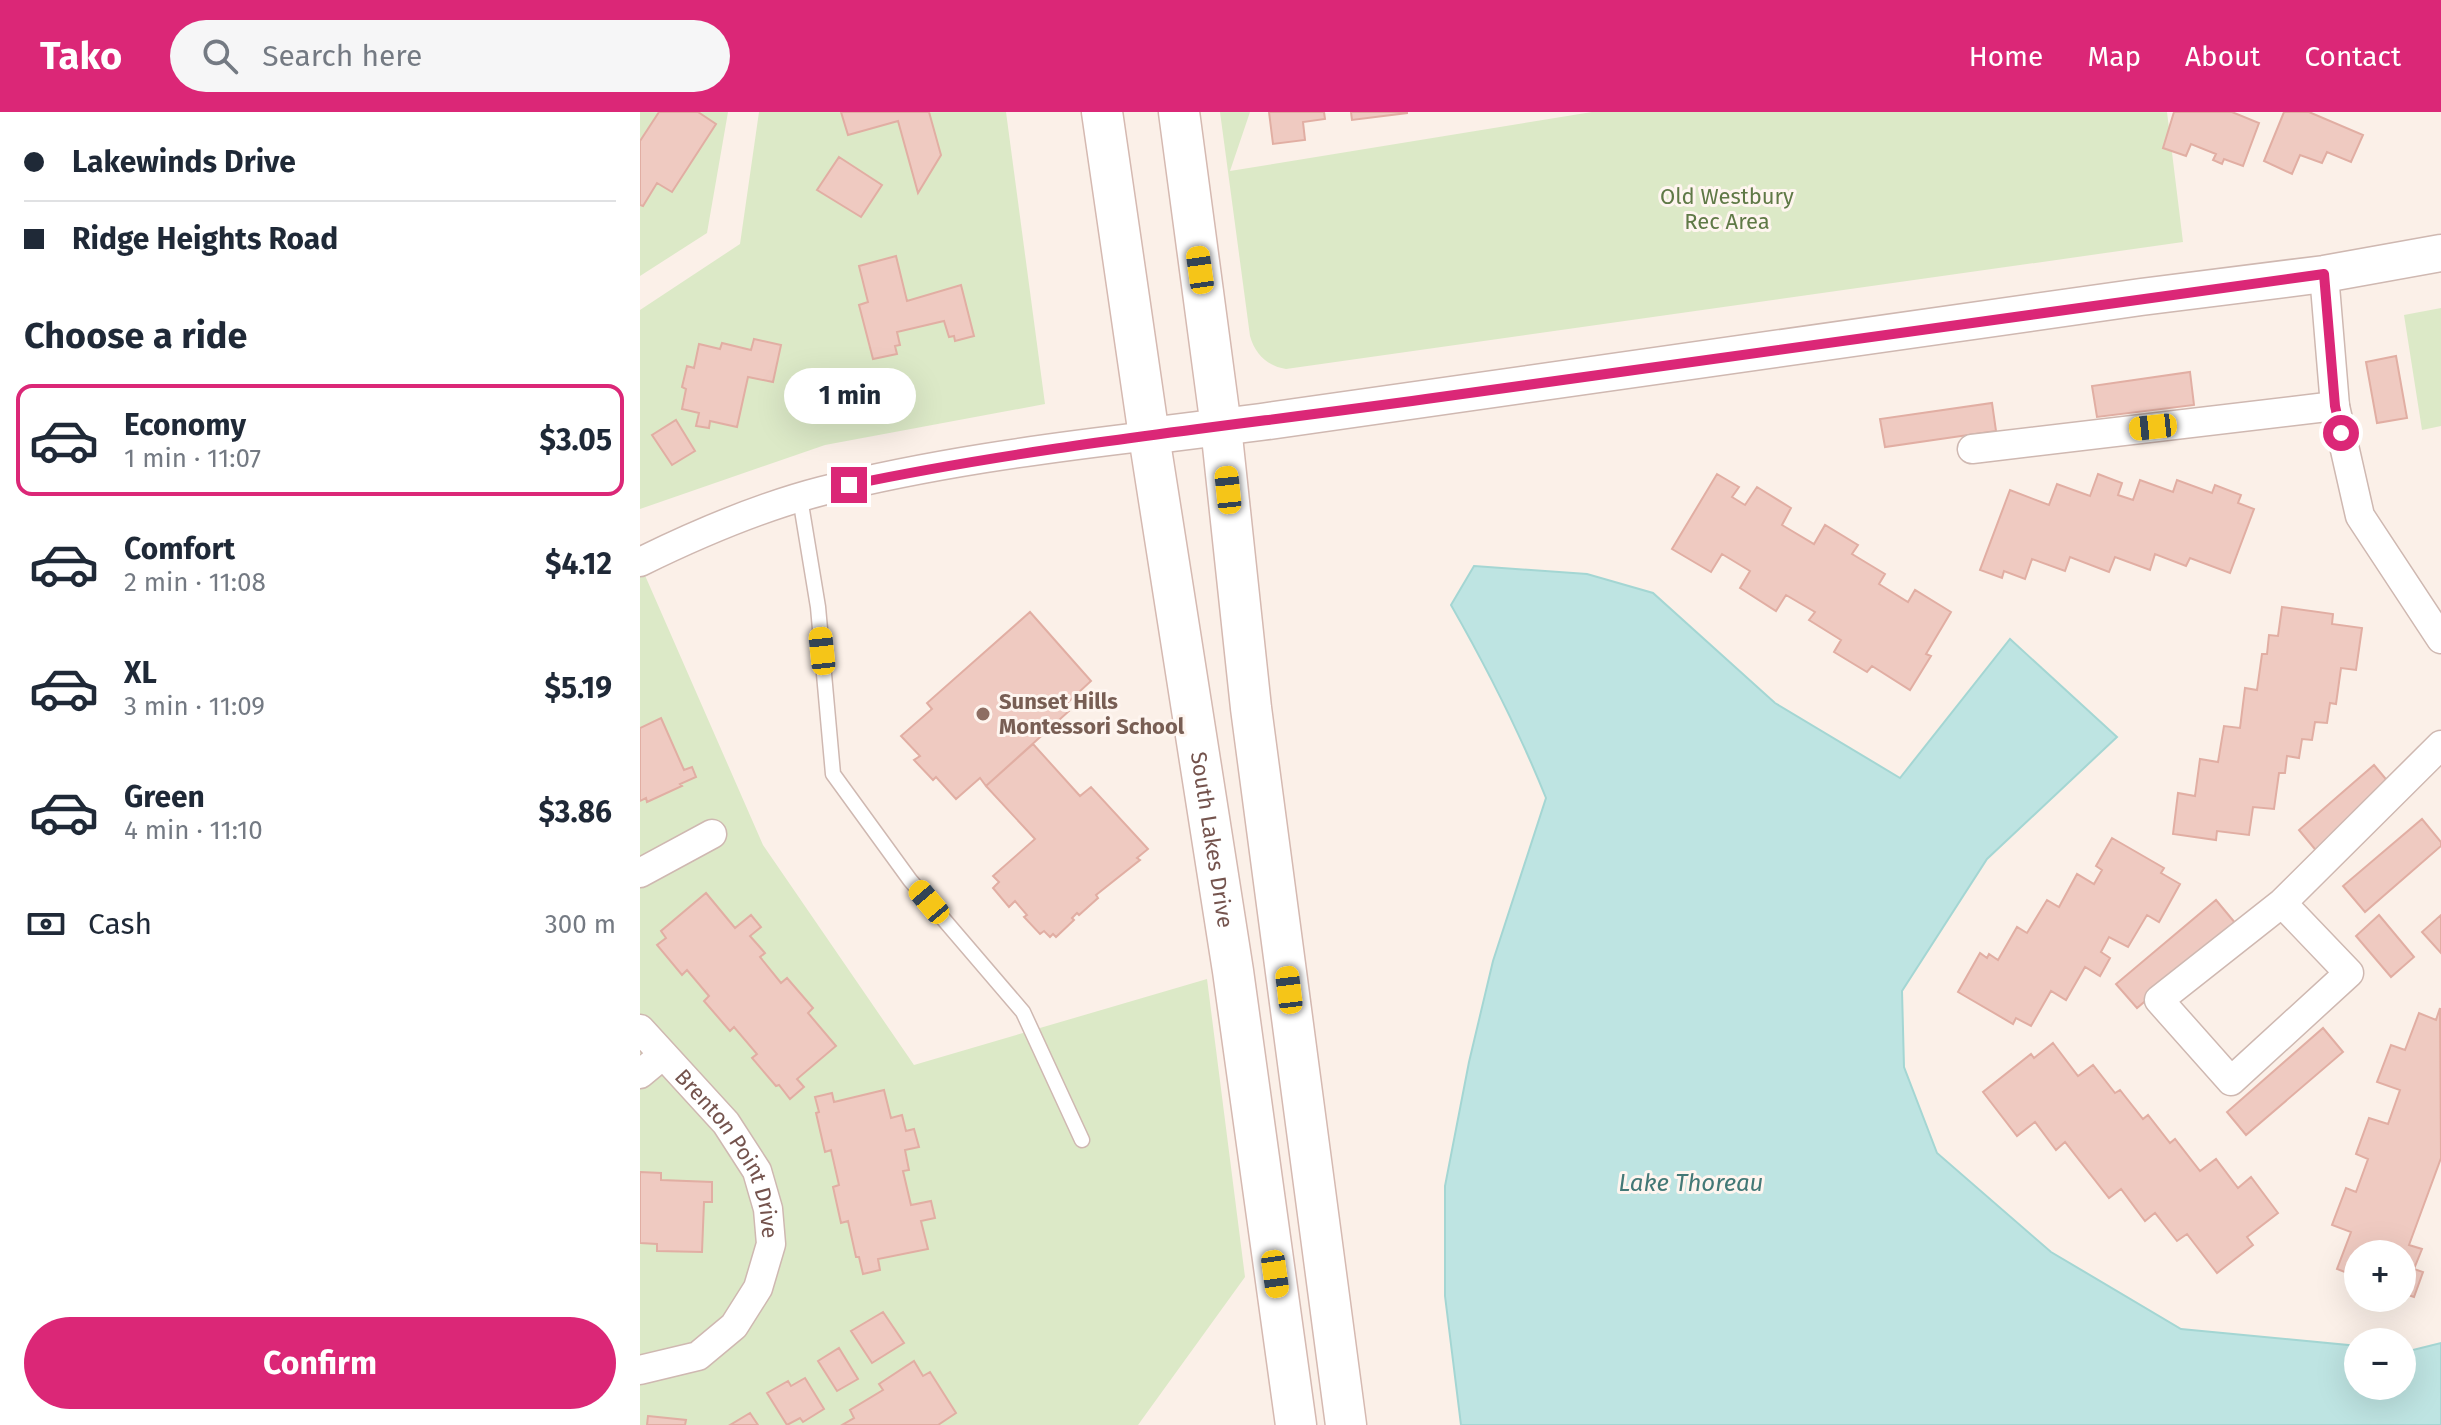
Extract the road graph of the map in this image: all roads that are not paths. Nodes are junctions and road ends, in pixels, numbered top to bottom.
1 (1102, 112) edge
2 (1179, 112) edge
3 (2441, 253) edge
4 (2324, 274) junction
5 (2335, 406) junction
6 (1221, 427) junction
7 (1149, 436) junction
8 (1972, 449) dead end
9 (800, 498) junction
10 (640, 562) edge
11 (2441, 639) edge
12 (2441, 745) edge
13 (712, 834) dead end
14 (640, 873) edge
15 (2282, 903) junction
16 (640, 1029) edge
17 (663, 1055) junction
18 (640, 1074) edge
19 (1082, 1140) dead end
20 (640, 1370) edge
21 (1296, 1425) edge
22 (1346, 1425) edge

1 - 7 main road, South Lakes Drive
2 - 6 main road
3 - 4 street
4 - 5 street
4 - 6 street
5 - 8 street
5 - 11 street
6 - 7 street
6 - 22 main road
7 - 9 street
7 - 21 main road, South Lakes Drive
9 - 10 street
9 - 19 lane
12 - 15 street
13 - 14 street
15 - 15 street
16 - 17 street, Brenton Point Drive
17 - 18 street
17 - 20 street, Brenton Point Drive

